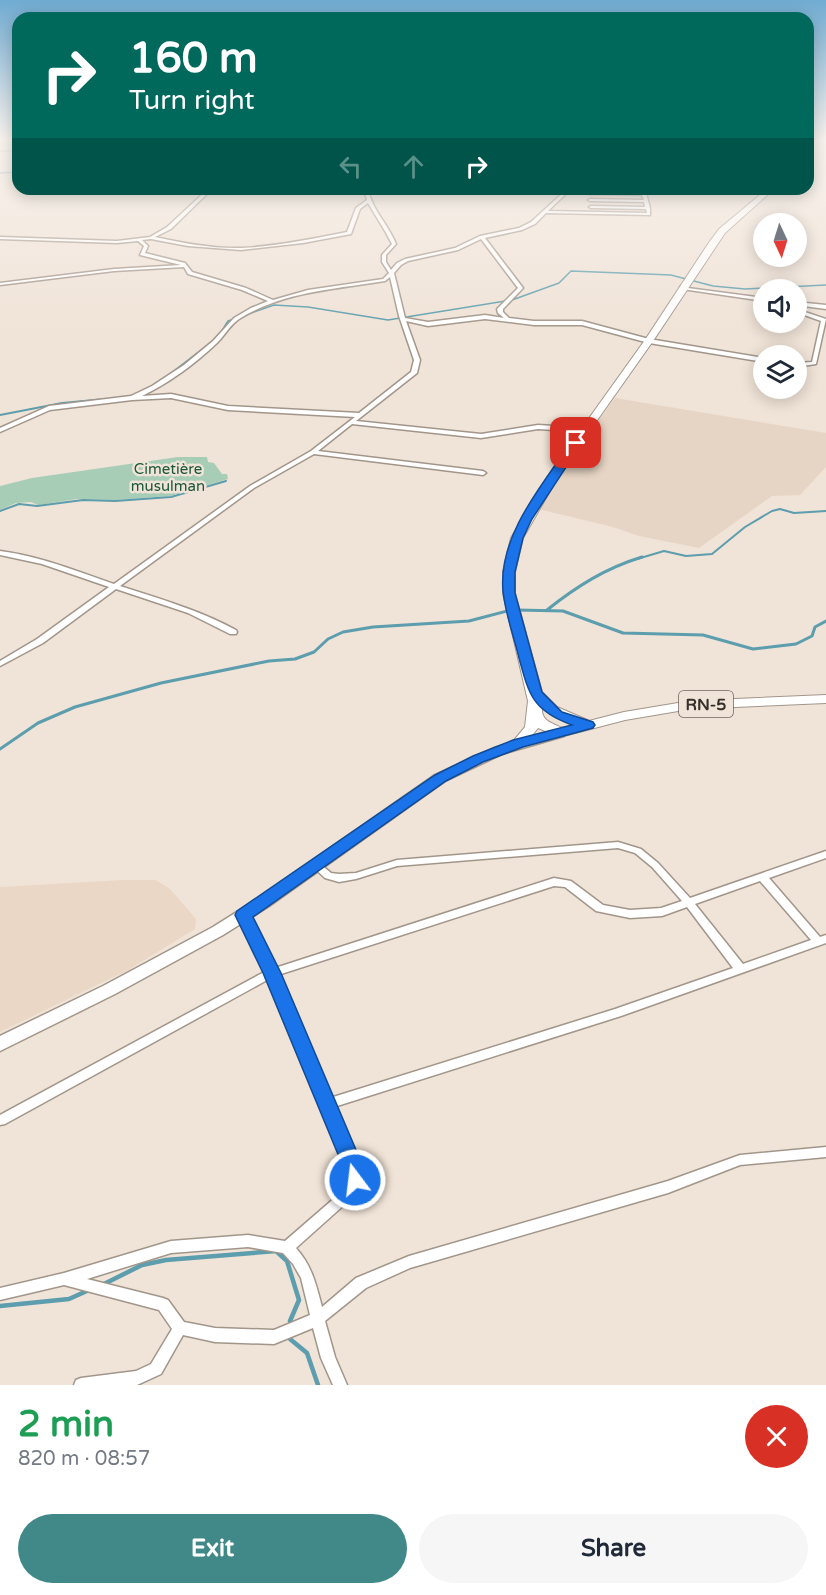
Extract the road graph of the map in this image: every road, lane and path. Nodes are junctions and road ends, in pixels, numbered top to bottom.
1 (194, 205) edge
2 (363, 205) edge
3 (371, 205) edge
4 (553, 205) edge
5 (647, 205) edge
6 (753, 205) edge
7 (591, 207) joint
8 (648, 208) junction
9 (545, 212) junction
10 (593, 214) junction
11 (482, 237) junction
12 (0, 238) edge
13 (151, 238) junction
14 (140, 241) junction
15 (185, 266) junction
16 (392, 274) junction
17 (686, 282) junction
18 (0, 284) edge
19 (753, 297) edge
20 (274, 302) junction
21 (807, 304) edge
22 (826, 307) edge
23 (807, 314) edge
24 (403, 319) junction
25 (510, 320) junction
26 (825, 321) edge
27 (649, 341) junction
28 (753, 358) edge
29 (807, 364) edge
30 (132, 398) junction
31 (358, 415) junction
32 (350, 422) junction
33 (0, 430) edge
34 (586, 430) junction
35 (313, 452) junction
36 (483, 473) dead end
37 (0, 553) edge
38 (116, 587) junction
39 (233, 632) dead end
40 (0, 664) edge
41 (535, 693) junction
42 (826, 699) edge
43 (535, 715) junction
44 (588, 725) junction
45 (560, 733) junction
46 (518, 744) junction
47 (826, 854) edge
48 (316, 865) junction
49 (762, 877) junction
50 (689, 903) junction
51 (243, 915) junction
52 (822, 940) edge
53 (741, 970) junction
54 (272, 973) junction
55 (0, 1044) edge
56 (326, 1104) junction
57 (1, 1120) edge
58 (826, 1152) edge
59 (287, 1247) junction
60 (64, 1279) junction
61 (0, 1294) edge
62 (318, 1319) junction
63 (180, 1328) junction
64 (81, 1385) edge
65 (340, 1385) edge

1 - 13 street
2 - 13 street
3 - 16 street
4 - 9 street
5 - 8 street
6 - 17 main road
7 - 8 street
7 - 10 street
8 - 10 street
9 - 10 street
9 - 11 street
11 - 16 street
11 - 25 street
12 - 14 street
13 - 14 street
14 - 15 street
15 - 18 street
15 - 20 street
16 - 20 street
16 - 24 street
17 - 19 street
17 - 27 main road
20 - 30 street
21 - 22 street
23 - 26 street
24 - 25 street
24 - 31 street
25 - 27 street
26 - 29 street
27 - 28 street
27 - 34 main road
30 - 31 street
30 - 33 street
31 - 32 street
32 - 34 street
32 - 35 street
34 - 41 main road
35 - 36 street
35 - 38 street
37 - 38 street
38 - 39 street
38 - 40 street
41 - 43 main road
41 - 44 main road
42 - 44 main road, RN-5
43 - 45 main road
43 - 46 main road
44 - 45 main road, RN-5
45 - 46 main road, RN-5
46 - 48 main road, RN-5
47 - 49 street
48 - 50 street
48 - 51 main road, RN-5
49 - 50 street
49 - 52 street
50 - 53 street
50 - 54 street
51 - 54 street
51 - 55 main road, RN-5
52 - 53 street
53 - 56 street
54 - 56 street
54 - 57 street
56 - 59 street
58 - 62 street
59 - 60 street
59 - 62 street
60 - 61 street
60 - 63 street
62 - 63 street
62 - 65 street
63 - 64 street

